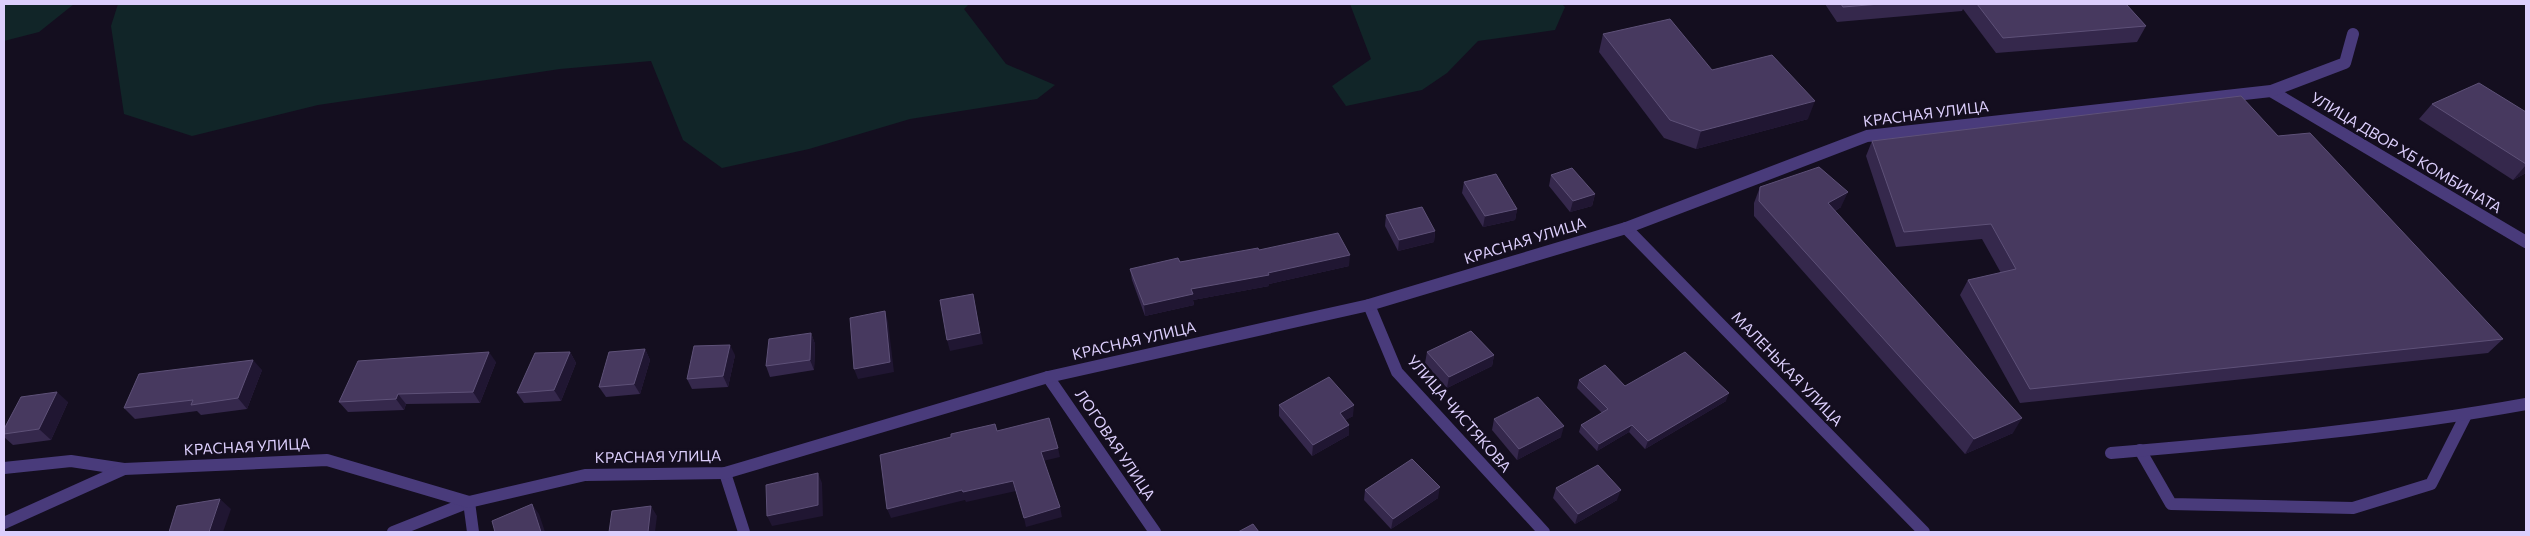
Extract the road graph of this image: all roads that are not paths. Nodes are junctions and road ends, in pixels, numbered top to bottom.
1 (2353, 34) dead end
2 (2271, 91) junction
3 (1626, 228) junction
4 (2526, 242) edge
5 (1369, 305) junction
6 (1048, 377) junction
7 (2526, 404) edge
8 (2466, 415) junction
9 (2140, 450) junction
10 (2111, 453) dead end
11 (4, 468) edge
12 (124, 468) junction
13 (725, 473) junction
14 (468, 502) junction
15 (4, 523) edge
16 (393, 532) edge
17 (473, 532) edge
18 (744, 532) edge
19 (1155, 532) edge
20 (1544, 532) edge
21 (1924, 532) edge

1 - 2 street, КРАСНАЯ УЛИЦА
2 - 3 street, КРАСНАЯ УЛИЦА
2 - 4 street, УЛИЦА ДВОР ХБ КОМБИНАТА
3 - 5 street, КРАСНАЯ УЛИЦА
3 - 21 street, МАЛЕНЬКАЯ УЛИЦА
5 - 6 street, КРАСНАЯ УЛИЦА
5 - 20 street, УЛИЦА ЧИСТЯКОВА
6 - 13 street, КРАСНАЯ УЛИЦА
6 - 19 street, ЛОГОВАЯ УЛИЦА
7 - 8 street
8 - 9 street
8 - 9 street
9 - 10 street
11 - 12 street
12 - 14 street, КРАСНАЯ УЛИЦА
12 - 15 street, КРАСНАЯ УЛИЦА
13 - 14 street, КРАСНАЯ УЛИЦА
13 - 18 street
14 - 16 street
14 - 17 street

